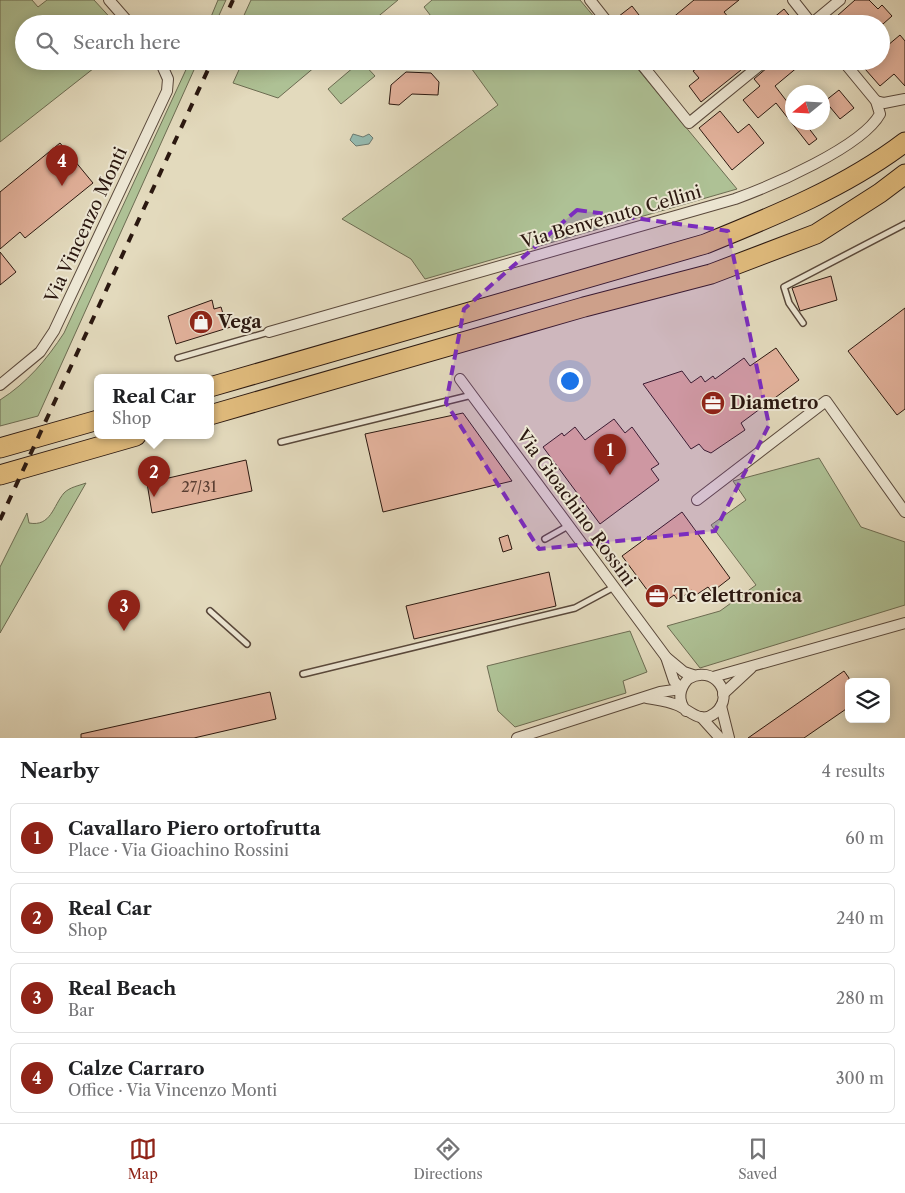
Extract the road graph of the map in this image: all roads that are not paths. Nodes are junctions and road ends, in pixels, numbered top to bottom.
1 (109, 0) edge
2 (793, 0) edge
3 (840, 0) edge
4 (596, 2) edge
5 (122, 15) edge
6 (604, 15) edge
7 (804, 15) edge
8 (822, 15) edge
9 (164, 70) edge
10 (646, 70) edge
11 (753, 70) edge
12 (850, 70) edge
13 (905, 99) edge
14 (876, 101) junction
15 (905, 142) edge
16 (905, 174) edge
17 (905, 224) edge
18 (803, 323) dead end
19 (270, 332) joint
20 (178, 358) dead end
21 (460, 379) dead end
22 (0, 385) edge
23 (214, 386) edge
24 (472, 395) junction
25 (214, 414) edge
26 (94, 421) edge
27 (126, 439) edge
28 (281, 442) dead end
29 (0, 448) edge
30 (0, 475) edge
31 (697, 500) dead end
32 (905, 512) edge
33 (568, 525) junction
34 (545, 539) dead end
35 (614, 587) junction
36 (210, 611) dead end
37 (905, 623) edge
38 (247, 644) dead end
39 (666, 657) junction
40 (751, 668) junction
41 (303, 674) dead end
42 (693, 675) junction
43 (713, 677) junction
44 (681, 689) junction
45 (723, 694) junction
46 (647, 698) junction
47 (721, 706) junction
48 (686, 711) junction
49 (701, 717) junction
50 (517, 738) edge
51 (720, 738) edge
52 (729, 738) edge

1 - 5 street
2 - 7 street
3 - 8 street
4 - 6 street
9 - 22 street, Via Vincenzo Monti
10 - 11 street
12 - 14 street
13 - 14 street
14 - 19 street, Via Benvenuto Cellini
15 - 23 highway
16 - 25 highway
17 - 18 lane
19 - 20 lane
21 - 24 street, Via Gioachino Rossini
24 - 28 lane
24 - 33 street, Via Gioachino Rossini
26 - 29 highway
27 - 30 highway
31 - 32 street
33 - 34 lane
33 - 35 street, Via Gioachino Rossini
35 - 39 street, Via Gioachino Rossini
35 - 41 lane
36 - 38 lane
37 - 40 street
39 - 42 street, Via Gioachino Rossini
39 - 44 street, Via Gioachino Rossini
40 - 43 street
40 - 45 street
42 - 43 street
42 - 44 street
43 - 45 street
44 - 46 street
44 - 48 street
45 - 47 street
46 - 48 street
46 - 50 street
47 - 49 street
47 - 52 street
48 - 49 street
49 - 51 street

